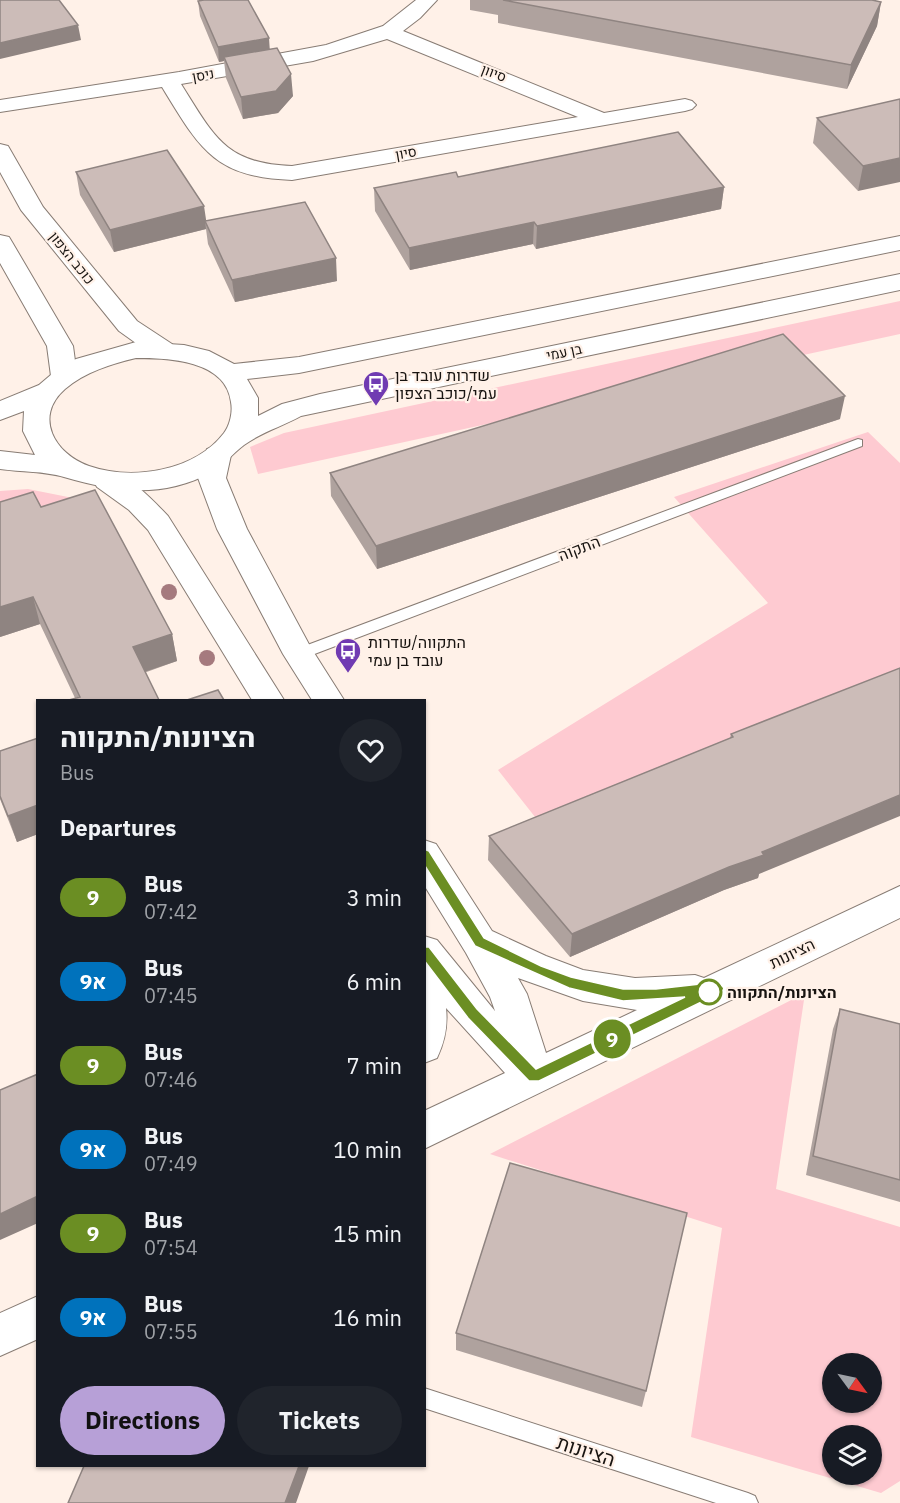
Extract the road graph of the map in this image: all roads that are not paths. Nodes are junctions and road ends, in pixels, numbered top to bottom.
1 (428, 0) edge
2 (387, 32) junction
3 (169, 81) junction
4 (685, 105) dead end
5 (0, 106) edge
6 (601, 118) junction
7 (0, 151) edge
8 (0, 242) edge
9 (900, 243) edge
10 (900, 282) edge
11 (163, 350) junction
12 (228, 373) junction
13 (57, 384) junction
14 (0, 411) edge
15 (858, 444) dead end
16 (225, 447) junction
17 (0, 460) edge
18 (66, 468) junction
19 (107, 480) junction
20 (299, 654) junction
21 (267, 699) edge
22 (327, 699) edge
23 (426, 857) edge
24 (900, 901) edge
25 (479, 942) junction
26 (426, 954) edge
27 (426, 987) edge
28 (718, 988) junction
29 (426, 1038) edge
30 (534, 1076) junction
31 (426, 1130) edge
32 (36, 1318) edge
33 (0, 1335) edge
34 (426, 1399) edge
35 (748, 1503) edge

1 - 2 street, ניסן
2 - 3 street, ניסן
2 - 6 street, סיוון
3 - 5 street, ניסן
3 - 6 street, סיון
4 - 6 street, סיון
7 - 11 street, כוכב הצפון
8 - 13 street
9 - 12 street
10 - 16 street, בן עמי
11 - 12 street
11 - 13 street
12 - 16 street
13 - 14 street
13 - 18 street
15 - 20 lane, התקוה
16 - 19 street
16 - 20 street
17 - 18 street
18 - 19 street
19 - 21 street
20 - 22 street
23 - 25 street
24 - 28 street, הציונות
25 - 28 street
25 - 30 street
26 - 30 street
27 - 29 street
28 - 30 street, הציונות
30 - 31 street, הציונות
32 - 33 street
34 - 35 lane, הציונות

